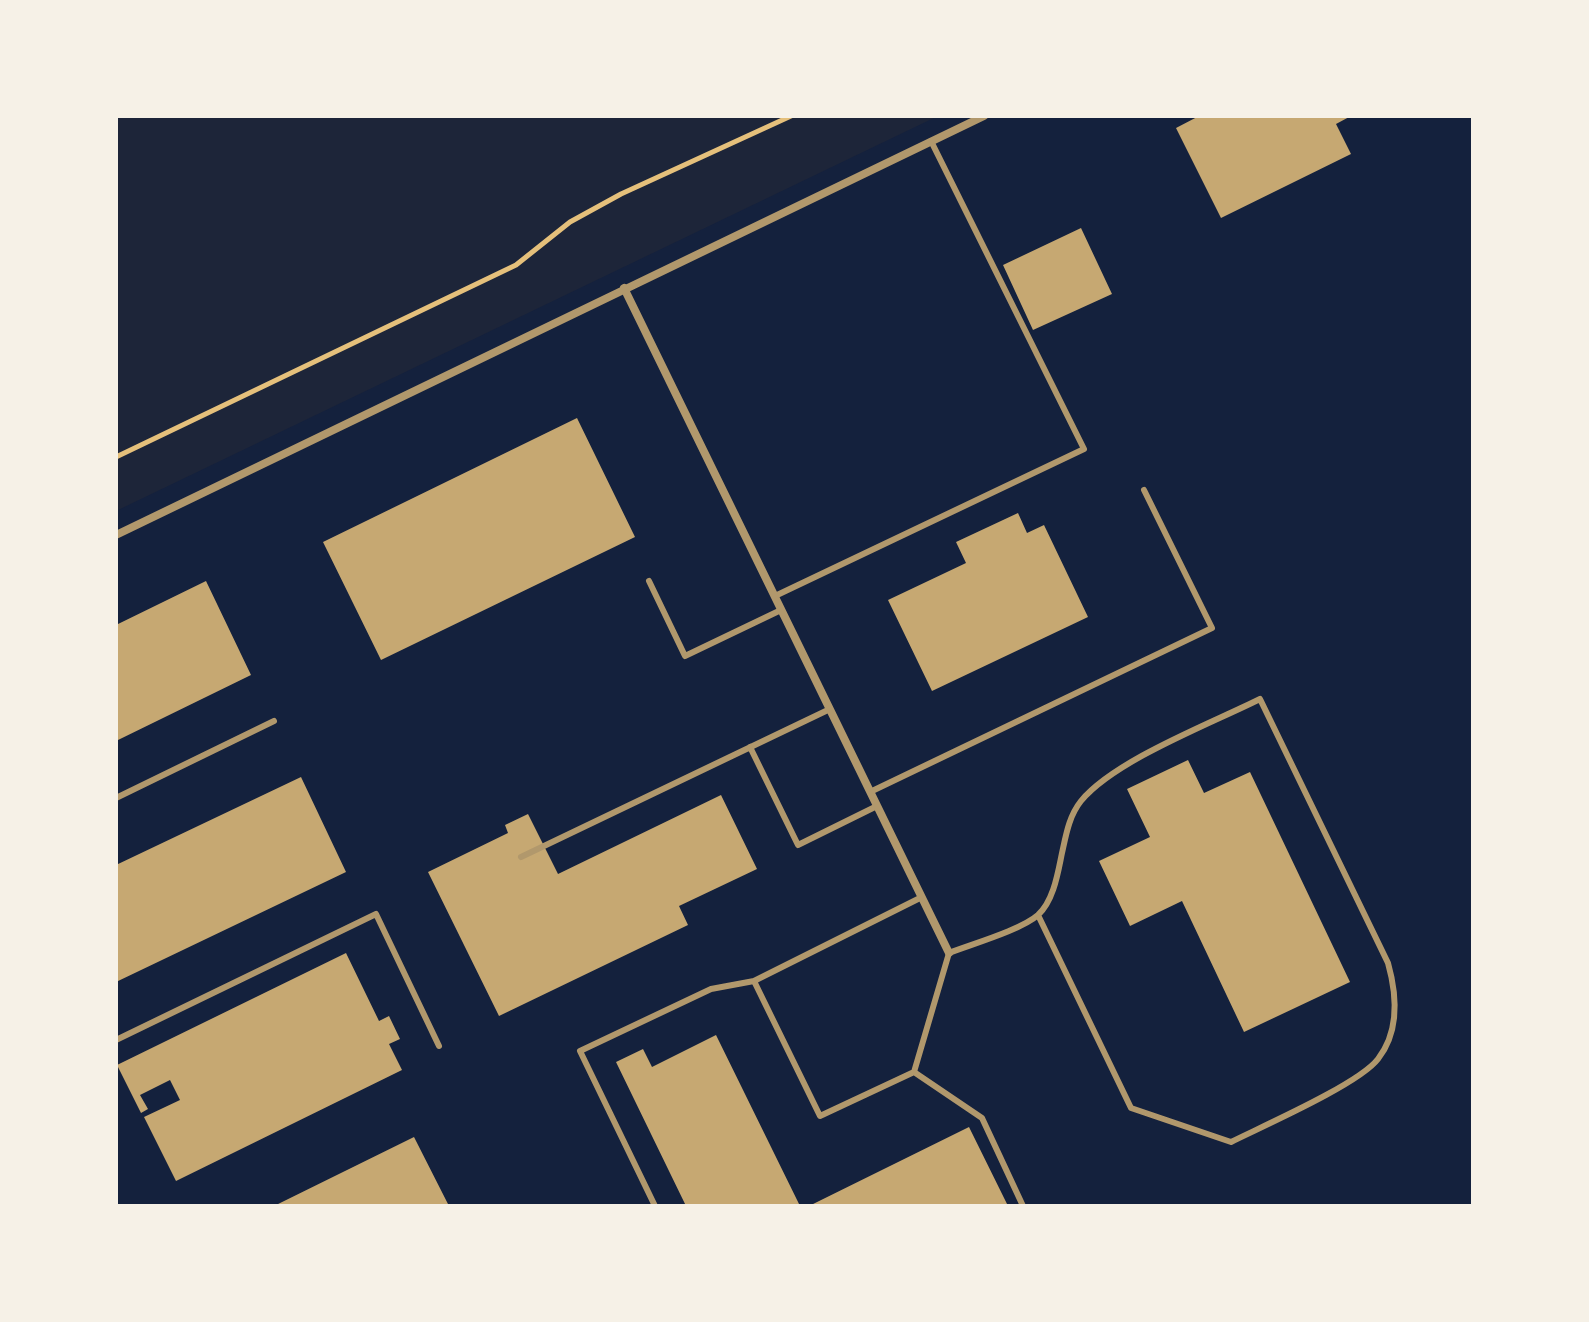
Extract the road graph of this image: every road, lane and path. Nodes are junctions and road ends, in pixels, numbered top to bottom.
1 (791, 116) edge
2 (984, 116) edge
3 (931, 141) junction
4 (624, 288) junction
5 (116, 457) edge
6 (1144, 490) dead end
7 (116, 535) edge
8 (649, 581) dead end
9 (775, 596) junction
10 (781, 610) junction
11 (830, 709) junction
12 (274, 721) dead end
13 (750, 747) junction
14 (870, 792) junction
15 (116, 798) edge
16 (877, 806) junction
17 (521, 857) dead end
18 (922, 897) junction
19 (1038, 915) junction
20 (949, 953) junction
21 (754, 981) junction
22 (116, 1040) edge
23 (439, 1046) dead end
24 (914, 1072) junction
25 (655, 1206) edge
26 (1023, 1206) edge

1 - 5 path
2 - 3 street
3 - 4 street
3 - 9 lane
4 - 7 street
4 - 9 street
6 - 14 lane
8 - 10 lane
9 - 10 street
10 - 11 street
11 - 13 lane
11 - 14 street
12 - 15 lane
13 - 16 lane
13 - 17 lane
14 - 16 street
16 - 18 street
18 - 20 street
18 - 21 lane
19 - 19 lane
19 - 20 lane
20 - 24 lane
21 - 24 lane
21 - 25 lane
22 - 23 lane
24 - 26 lane

